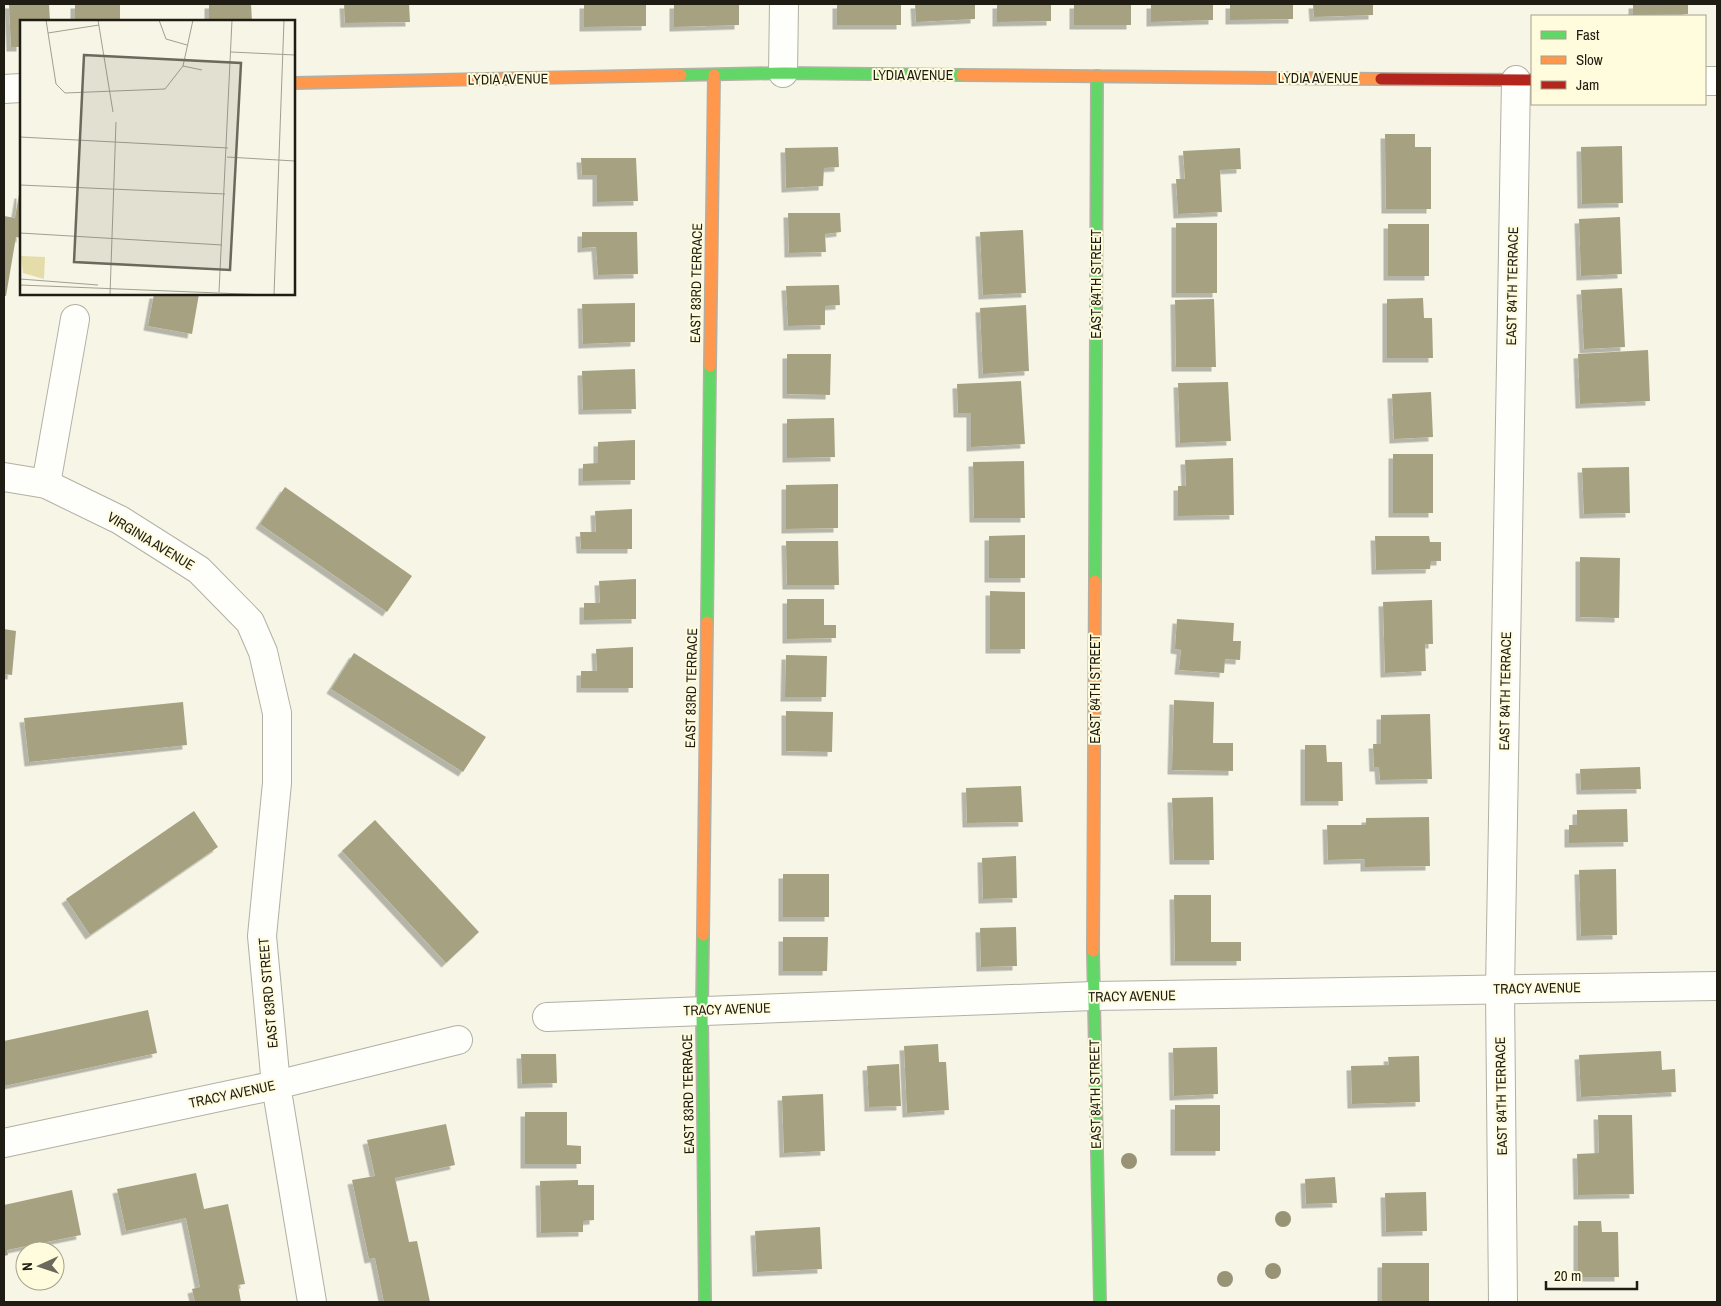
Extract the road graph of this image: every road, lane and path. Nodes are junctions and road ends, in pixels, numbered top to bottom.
1 (784, 4) edge
2 (783, 74) junction
3 (714, 75) junction
4 (1097, 76) junction
5 (1524, 80) edge
6 (295, 83) edge
7 (20, 88) edge
8 (4, 89) edge
9 (75, 319) dead end
10 (4, 477) edge
11 (46, 484) junction
12 (263, 652) joint
13 (1717, 986) edge
14 (1500, 989) junction
15 (1093, 996) junction
16 (702, 1010) junction
17 (547, 1017) dead end
18 (458, 1040) dead end
19 (276, 1085) junction
20 (4, 1143) edge
21 (312, 1302) edge
22 (705, 1302) edge
23 (1100, 1302) edge
24 (1503, 1302) edge

1 - 2 street
2 - 3 street, LYDIA AVENUE
2 - 4 street, LYDIA AVENUE
3 - 6 street, LYDIA AVENUE
3 - 16 street, EAST 83RD TERRACE
4 - 5 street, LYDIA AVENUE
4 - 15 street, EAST 84TH STREET
5 - 14 street, EAST 84TH TERRACE
7 - 8 street
9 - 11 street
10 - 11 street, VIRGINIA AVENUE
11 - 12 street, VIRGINIA AVENUE
12 - 19 street, EAST 83RD STREET
13 - 14 street, TRACY AVENUE
14 - 15 street, TRACY AVENUE
14 - 24 street, EAST 84TH TERRACE
15 - 16 street, TRACY AVENUE
15 - 23 street, EAST 84TH STREET
16 - 17 street, TRACY AVENUE
16 - 22 street, EAST 83RD TERRACE
18 - 19 street, TRACY AVENUE
19 - 20 street, TRACY AVENUE
19 - 21 street, EAST 83RD STREET

